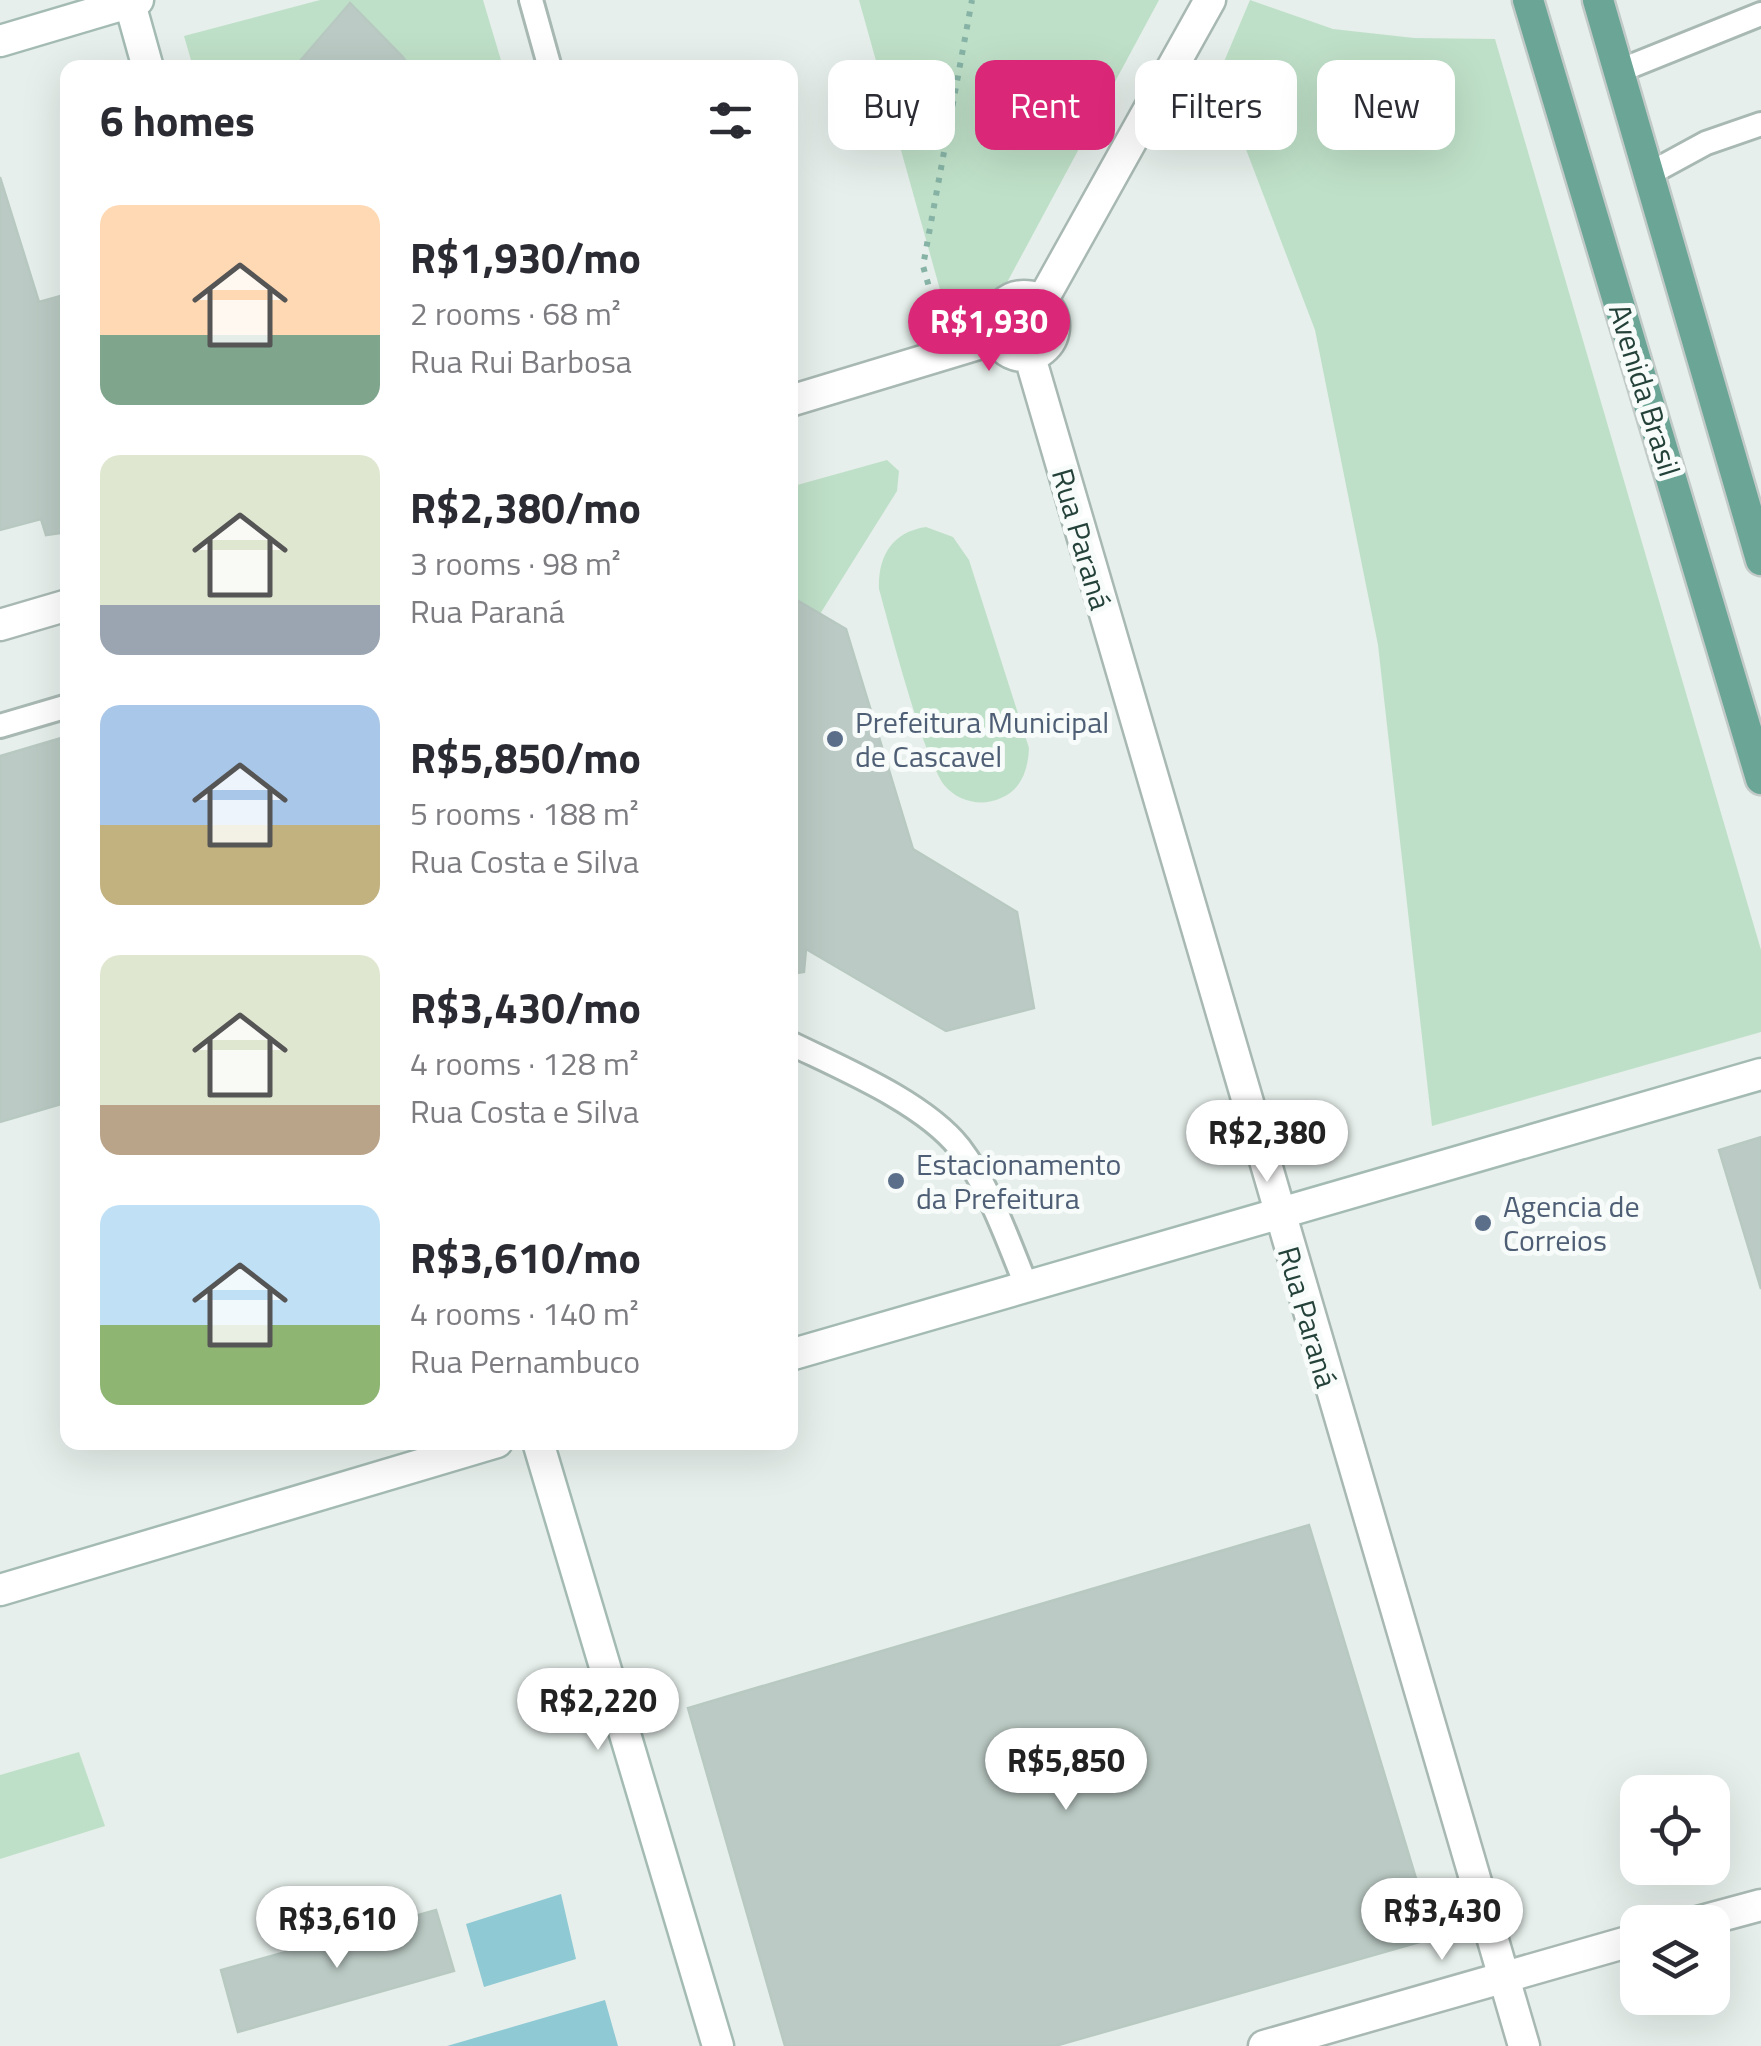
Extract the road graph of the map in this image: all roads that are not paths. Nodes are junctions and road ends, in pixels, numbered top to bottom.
1 (531, 0) edge
2 (1210, 0) edge
3 (1528, 0) edge
4 (1598, 0) edge
5 (132, 1) edge
6 (1761, 14) edge
7 (0, 41) edge
8 (146, 60) edge
9 (548, 60) edge
10 (1619, 71) junction
11 (1761, 124) edge
12 (1648, 174) junction
13 (1042, 301) junction
14 (996, 339) junction
15 (1030, 357) junction
16 (798, 399) edge
17 (1761, 560) edge
18 (60, 608) edge
19 (0, 624) edge
20 (60, 708) edge
21 (0, 726) edge
22 (1761, 779) edge
23 (798, 1047) edge
24 (1761, 1074) edge
25 (1278, 1213) junction
26 (1026, 1285) junction
27 (798, 1353) edge
28 (470, 1450) edge
29 (540, 1450) edge
30 (0, 1590) edge
31 (1761, 1905) edge
32 (1730, 1913) edge
33 (1620, 1944) edge
34 (1504, 1976) junction
35 (718, 2046) edge
36 (1264, 2046) edge
37 (1524, 2046) edge

1 - 9 lane
2 - 13 street
3 - 22 main road, Avenida Brasil
4 - 10 main road, Avenida Brasil
5 - 7 street
5 - 8 street
6 - 10 lane
10 - 12 main road, Avenida Brasil
11 - 12 lane
12 - 17 main road, Avenida Brasil
13 - 14 street
13 - 15 street
14 - 15 street
14 - 16 street
15 - 25 street, Rua Paraná
18 - 19 street
20 - 21 lane
23 - 26 lane
24 - 25 street
25 - 26 street
25 - 34 street, Rua Paraná
26 - 27 street
28 - 30 street
29 - 35 street
31 - 32 street
33 - 34 street
34 - 36 street
34 - 37 street, Rua Paraná

